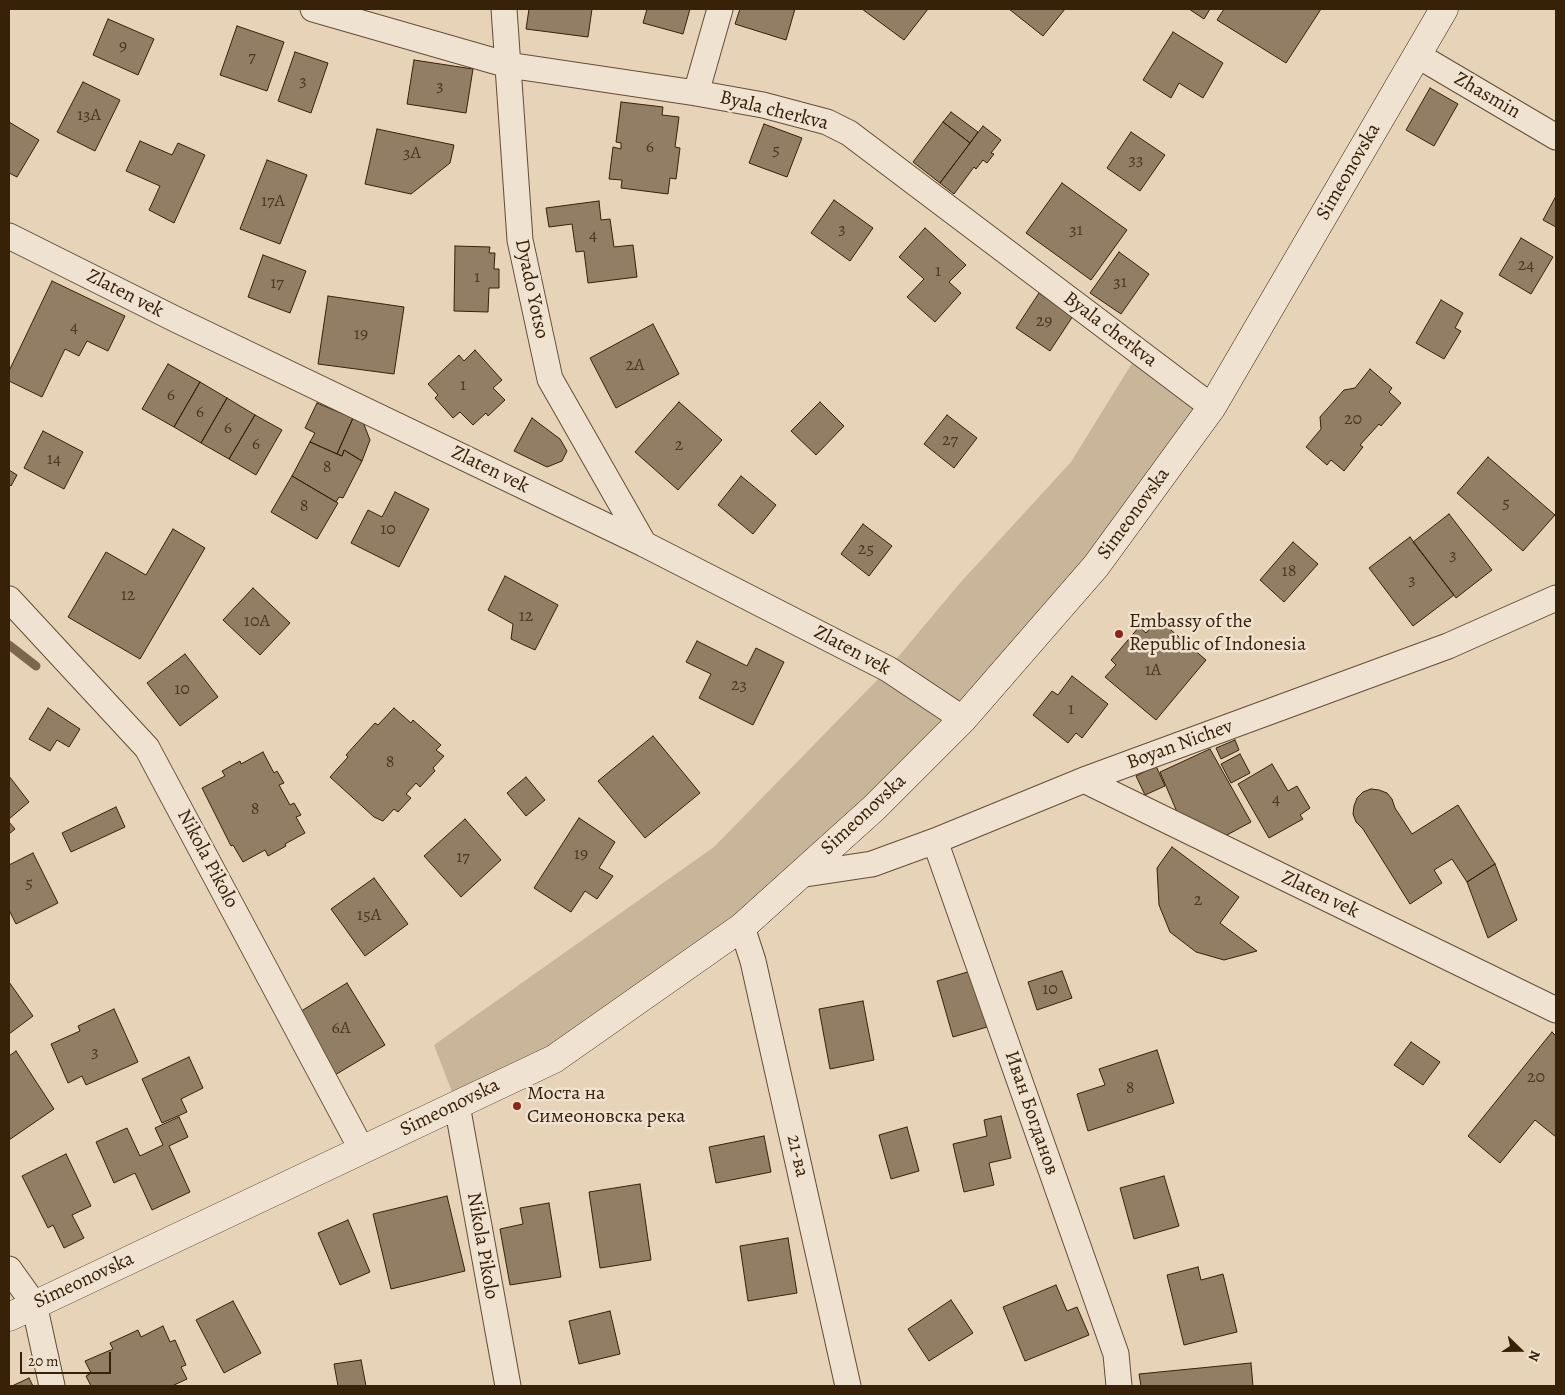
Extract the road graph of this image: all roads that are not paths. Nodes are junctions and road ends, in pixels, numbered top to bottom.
1 (313, 9) edge
2 (504, 9) edge
3 (720, 9) edge
4 (1444, 9) edge
5 (1417, 55) junction
6 (508, 65) junction
7 (696, 93) junction
8 (1556, 137) edge
9 (9, 236) edge
10 (1212, 407) junction
11 (644, 544) junction
12 (1556, 598) edge
13 (9, 599) edge
14 (963, 719) junction
15 (1084, 780) junction
16 (936, 841) junction
17 (799, 875) junction
18 (742, 926) junction
19 (1556, 1010) edge
20 (457, 1105) junction
21 (362, 1150) junction
22 (9, 1269) edge
23 (34, 1304) junction
24 (9, 1317) edge
25 (52, 1386) edge
26 (508, 1386) edge
27 (848, 1386) edge
28 (1119, 1386) edge

1 - 6 street, Byala cherkva
2 - 6 street, Dyado Yotso
3 - 7 street
4 - 5 street, Simeonovska
5 - 8 street, Zhasmin
5 - 10 street, Simeonovska
6 - 7 street, Byala cherkva
6 - 11 street, Dyado Yotso
7 - 10 street, Byala cherkva
9 - 11 street, Zlaten vek
10 - 14 street, Simeonovska
11 - 14 street, Zlaten vek
12 - 15 street, Boyan Nichev
13 - 21 street, Nikola Pikolo
14 - 17 street, Simeonovska
15 - 16 street, Boyan Nichev
15 - 19 street, Zlaten vek
16 - 17 street, Boyan Nichev
16 - 28 street, Иван Богданов
17 - 18 street, Simeonovska
18 - 20 street, Simeonovska
18 - 27 street, 21-ва
20 - 21 street, Simeonovska
20 - 26 street, Nikola Pikolo
21 - 23 street, Simeonovska
22 - 23 street
23 - 24 street, Simeonovska
23 - 25 street

